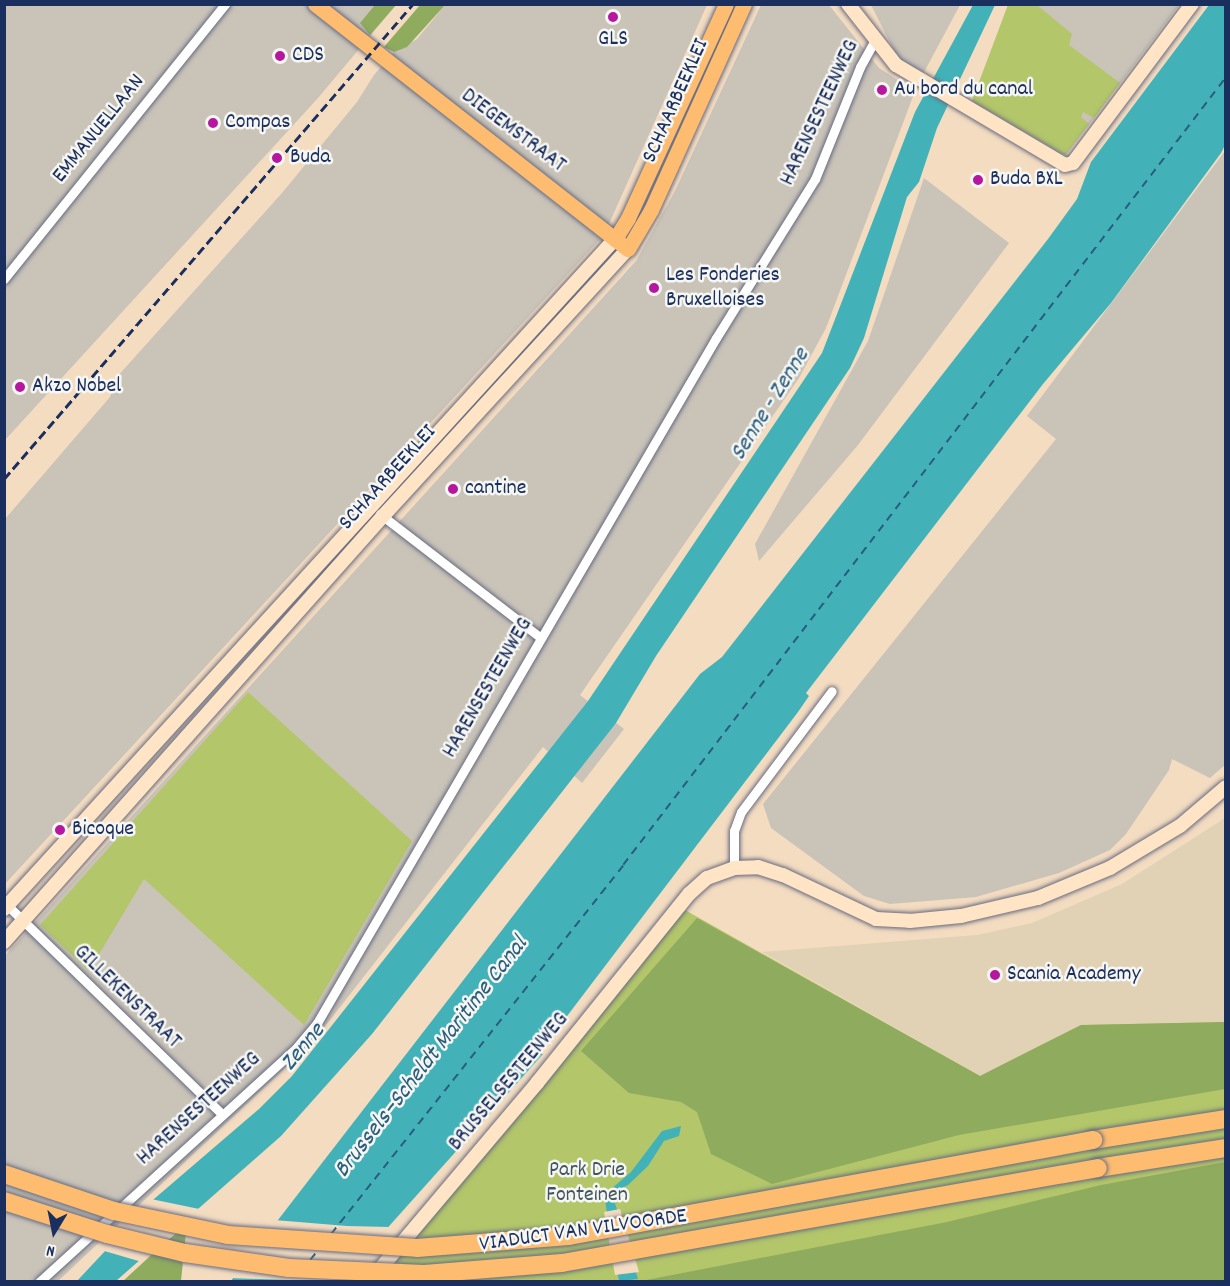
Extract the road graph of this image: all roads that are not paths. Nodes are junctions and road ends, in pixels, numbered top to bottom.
1 (225, 4) edge
2 (315, 4) edge
3 (726, 4) edge
4 (744, 4) edge
5 (848, 4) edge
6 (1192, 4) edge
7 (875, 40) junction
8 (615, 238) junction
9 (628, 249) junction
10 (4, 279) edge
11 (369, 508) junction
12 (383, 516) junction
13 (540, 637) junction
14 (832, 690) dead end
15 (1226, 787) edge
16 (734, 868) junction
17 (6, 907) edge
18 (22, 923) junction
19 (4, 942) edge
20 (222, 1114) junction
21 (1226, 1119) edge
22 (1226, 1148) edge
23 (4, 1174) edge
24 (4, 1201) edge
25 (39, 1281) edge
26 (369, 1281) edge

1 - 10 street, EMMANUELLAAN
2 - 8 main road, DIEGEMSTRAAT
3 - 8 main road, SCHAARBEEKLEI
4 - 9 main road, SCHAARBEEKLEI
5 - 7 main road
6 - 7 main road
7 - 13 street, HARENSESTEENWEG
8 - 9 main road, DIEGEMSTRAAT
8 - 11 main road, SCHAARBEEKLEI
9 - 12 main road, SCHAARBEEKLEI
11 - 12 street
11 - 17 main road, SCHAARBEEKLEI
12 - 13 street
12 - 18 main road, SCHAARBEEKLEI
13 - 20 street, HARENSESTEENWEG
14 - 16 street
15 - 16 main road
16 - 26 main road, BRUSSELSESTEENWEG
17 - 18 street, GILLEKENSTRAAT
18 - 19 main road, SCHAARBEEKLEI
18 - 20 street, GILLEKENSTRAAT
20 - 25 street, HARENSESTEENWEG
21 - 23 highway, VIADUCT VAN VILVOORDE, bridge
22 - 24 highway, VIADUCT VAN VILVOORDE, bridge

